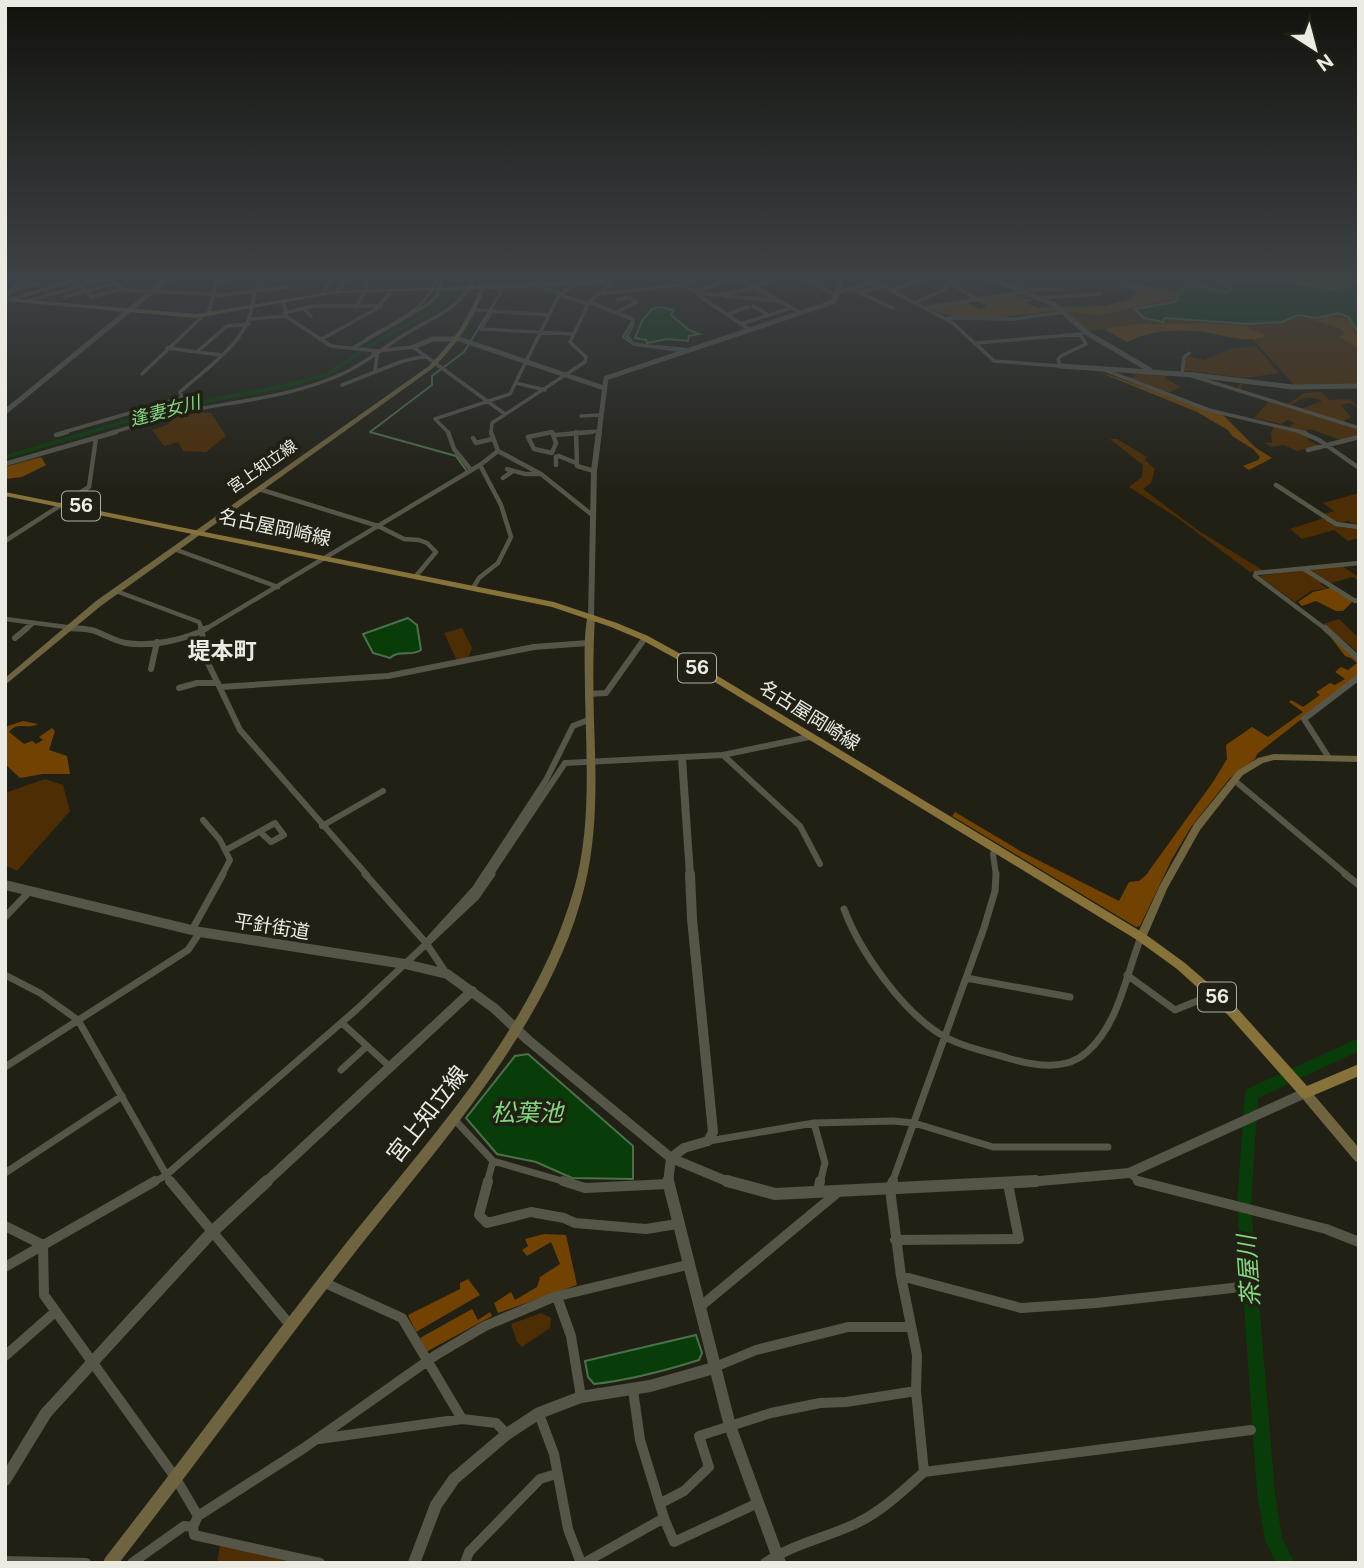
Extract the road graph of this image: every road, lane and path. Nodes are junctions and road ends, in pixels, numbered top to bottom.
1 (81, 349) edge
2 (166, 349) edge
3 (176, 349) edge
4 (228, 349) edge
5 (354, 349) edge
6 (380, 349) edge
7 (393, 349) edge
8 (417, 349) edge
9 (449, 349) edge
10 (490, 349) edge
11 (531, 349) edge
12 (577, 349) edge
13 (671, 349) edge
14 (691, 349) edge
15 (980, 349) edge
16 (1075, 349) edge
17 (1112, 349) edge
18 (685, 351) junction
19 (375, 352) junction
20 (1189, 353) dead end
21 (222, 355) junction
22 (427, 356) junction
23 (525, 361) junction
24 (436, 363) junction
25 (1060, 366) junction
26 (1100, 368) junction
27 (375, 371) junction
28 (1153, 372) junction
29 (142, 374) dead end
30 (1184, 374) junction
31 (567, 375) junction
32 (516, 383) junction
33 (342, 385) dead end
34 (1359, 386) edge
35 (604, 388) junction
36 (545, 390) junction
37 (180, 392) junction
38 (182, 400) junction
39 (489, 402) junction
40 (164, 403) junction
41 (187, 410) junction
42 (5, 412) edge
43 (505, 414) junction
44 (601, 415) junction
45 (581, 416) dead end
46 (1359, 428) edge
47 (599, 431) junction
48 (576, 432) junction
49 (56, 435) dead end
50 (555, 435) junction
51 (1359, 437) edge
52 (96, 438) junction
53 (473, 438) dead end
54 (492, 440) junction
55 (1328, 445) junction
56 (482, 446) dead end
57 (1308, 450) dead end
58 (498, 451) junction
59 (576, 463) junction
60 (5, 464) edge
61 (480, 465) junction
62 (556, 465) dead end
63 (1359, 468) edge
64 (471, 470) junction
65 (594, 471) junction
66 (541, 474) junction
67 (503, 478) dead end
68 (1276, 485) dead end
69 (259, 489) junction
70 (5, 492) edge
71 (64, 504) junction
72 (591, 514) junction
73 (378, 526) junction
74 (1359, 527) edge
75 (199, 531) junction
76 (5, 541) edge
77 (174, 549) junction
78 (326, 558) junction
79 (1359, 563) edge
80 (1304, 569) junction
81 (416, 576) junction
82 (278, 587) junction
83 (473, 588) junction
84 (116, 591) junction
85 (1359, 600) edge
86 (591, 616) junction
87 (5, 619) edge
88 (32, 624) junction
89 (67, 628) junction
90 (203, 631) junction
91 (15, 638) dead end
92 (645, 638) junction
93 (157, 642) junction
94 (589, 643) junction
95 (1359, 659) edge
96 (151, 669) dead end
97 (1359, 677) edge
98 (5, 682) edge
99 (219, 685) junction
100 (179, 688) dead end
101 (588, 694) junction
102 (588, 720) junction
103 (809, 737) junction
104 (723, 755) junction
105 (682, 758) junction
106 (1329, 758) junction
107 (1359, 760) edge
108 (589, 761) junction
109 (1234, 780) junction
110 (383, 790) dead end
111 (203, 820) dead end
112 (322, 826) junction
113 (260, 832) dead end
114 (226, 850) junction
115 (995, 850) junction
116 (820, 864) dead end
117 (5, 885) edge
118 (1359, 886) edge
119 (28, 893) junction
120 (844, 909) dead end
121 (5, 917) edge
122 (196, 931) junction
123 (1141, 937) junction
124 (426, 943) junction
125 (405, 964) junction
126 (447, 974) junction
127 (5, 975) edge
128 (1126, 975) junction
129 (966, 978) junction
130 (472, 991) junction
131 (1213, 994) junction
132 (1070, 997) dead end
133 (78, 1020) junction
134 (342, 1023) junction
135 (517, 1029) junction
136 (944, 1037) junction
137 (367, 1046) junction
138 (5, 1067) edge
139 (390, 1067) junction
140 (341, 1070) dead end
141 (1359, 1070) edge
142 (1301, 1089) junction
143 (122, 1096) junction
144 (452, 1117) junction
145 (814, 1123) junction
146 (914, 1124) junction
147 (708, 1140) junction
148 (1108, 1147) dead end
149 (1359, 1157) edge
150 (671, 1158) junction
151 (493, 1161) junction
152 (5, 1173) edge
153 (1129, 1173) junction
154 (165, 1176) junction
155 (668, 1184) junction
156 (1007, 1184) junction
157 (890, 1189) junction
158 (818, 1193) junction
159 (837, 1193) junction
160 (677, 1224) junction
161 (5, 1226) edge
162 (211, 1233) junction
163 (895, 1240) junction
164 (1359, 1242) edge
165 (43, 1245) junction
166 (687, 1265) junction
167 (5, 1267) edge
168 (901, 1276) junction
169 (323, 1282) junction
170 (1241, 1287) dead end
171 (557, 1297) junction
172 (699, 1307) junction
173 (55, 1312) junction
174 (290, 1325) junction
175 (910, 1327) junction
176 (5, 1356) edge
177 (425, 1360) junction
178 (92, 1362) junction
179 (714, 1367) junction
180 (633, 1390) junction
181 (916, 1391) junction
182 (581, 1397) junction
183 (539, 1413) junction
184 (462, 1419) junction
185 (730, 1426) junction
186 (1251, 1430) dead end
187 (507, 1434) junction
188 (318, 1439) junction
189 (924, 1472) junction
190 (556, 1474) junction
191 (175, 1477) junction
192 (5, 1480) edge
193 (661, 1503) junction
194 (758, 1503) junction
195 (198, 1516) junction
196 (664, 1518) junction
197 (193, 1527) junction
198 (779, 1558) edge
199 (5, 1561) edge
200 (86, 1563) edge
201 (110, 1563) edge
202 (132, 1563) edge
203 (320, 1563) edge
204 (414, 1563) edge
205 (466, 1563) edge
206 (583, 1563) edge
207 (765, 1563) edge

1 - 42 street
2 - 29 street
3 - 21 street
4 - 21 street
5 - 19 street
6 - 19 street
7 - 19 street
8 - 22 street
9 - 24 main road, 宮上知立線
10 - 23 street
11 - 23 street
12 - 31 street
13 - 18 street
14 - 18 street
15 - 25 street
16 - 25 street
17 - 28 street
18 - 35 street
19 - 27 street
19 - 41 street
20 - 30 street
21 - 37 street
22 - 24 street
22 - 27 street
23 - 31 street
23 - 32 street
24 - 39 street
24 - 69 main road, 宮上知立線
25 - 26 street
26 - 28 street
26 - 55 street
27 - 33 street
28 - 30 street
30 - 34 street
30 - 46 street
31 - 35 street
31 - 36 street
32 - 36 street
32 - 39 street
35 - 44 street
36 - 43 street
37 - 38 street
37 - 40 street
38 - 40 street
38 - 41 street
39 - 43 street
39 - 64 street
40 - 49 street
41 - 52 street
43 - 54 street
44 - 45 street
44 - 47 street
47 - 48 street
47 - 65 street
48 - 50 street
48 - 59 street
50 - 50 street
51 - 55 street
52 - 60 street
52 - 71 street
53 - 54 street
54 - 56 street
54 - 58 street
55 - 57 street
55 - 63 street
58 - 61 street
58 - 66 street
59 - 62 street
59 - 65 street
61 - 64 street
61 - 83 street
64 - 73 street
65 - 72 street
66 - 67 street
66 - 72 street
68 - 74 street
69 - 73 street
69 - 75 main road, 宮上知立線
70 - 71 main road, 名古屋岡崎線 / 56
71 - 75 main road, 名古屋岡崎線 / 56
71 - 76 street
72 - 86 street
73 - 78 street
73 - 81 street
75 - 77 main road, 宮上知立線
75 - 78 main road, 名古屋岡崎線 / 56
77 - 82 street
77 - 84 main road, 宮上知立線
78 - 81 main road, 名古屋岡崎線 / 56
78 - 82 street
79 - 80 street
80 - 85 street
80 - 95 street
81 - 83 main road, 名古屋岡崎線 / 56
82 - 90 street
83 - 86 main road, 名古屋岡崎線 / 56
84 - 89 main road, 宮上知立線
84 - 90 street
86 - 92 main road, 名古屋岡崎線 / 56
86 - 94 main road, 宮上知立線
87 - 88 street
88 - 89 street
88 - 91 street
89 - 93 street
89 - 98 main road, 宮上知立線
90 - 93 street
90 - 99 street
92 - 101 street
92 - 103 main road, 名古屋岡崎線 / 56
93 - 96 street
94 - 99 street
94 - 101 main road, 宮上知立線
97 - 106 street
99 - 100 street
99 - 112 street
101 - 102 main road, 宮上知立線
102 - 108 main road, 宮上知立線
102 - 124 street
103 - 104 street
103 - 115 main road, 名古屋岡崎線 / 56
104 - 105 street
104 - 116 street
105 - 108 street
105 - 147 street
106 - 107 main road
106 - 109 main road
108 - 124 street
108 - 135 main road, 宮上知立線
109 - 118 street
109 - 123 main road
110 - 112 street
111 - 114 street
112 - 124 street
113 - 114 street
114 - 122 street
115 - 123 main road, 名古屋岡崎線 / 56
115 - 129 street
117 - 119 street, 平針街道
119 - 121 street
119 - 122 street, 平針街道
120 - 136 street
122 - 125 street, 平針街道
122 - 133 street
123 - 128 street
123 - 131 main road, 名古屋岡崎線 / 56
124 - 125 street
124 - 126 street
125 - 126 street, 平針街道
125 - 134 street
126 - 130 street, 平針街道
127 - 133 street
128 - 131 street
128 - 136 street
129 - 132 street
129 - 136 street
130 - 135 street, 平針街道
130 - 139 street
131 - 142 main road, 名古屋岡崎線 / 56
133 - 138 street
133 - 143 street
134 - 137 street
134 - 154 street
135 - 144 main road, 宮上知立線
135 - 150 street, 平針街道
136 - 146 street
137 - 139 street
137 - 140 street
139 - 162 street
141 - 142 main road
142 - 149 main road
142 - 153 street, 平針街道
143 - 152 street
143 - 154 street
144 - 151 street
144 - 169 main road, 宮上知立線
145 - 146 street
145 - 147 street
145 - 158 street
146 - 148 street
146 - 157 street
147 - 150 street
150 - 155 street
150 - 158 street, 平針街道
151 - 155 street
151 - 160 street
153 - 156 street, 平針街道
153 - 164 street
154 - 162 street
154 - 165 street
155 - 160 street
156 - 157 street, 平針街道
156 - 163 street
157 - 159 street, 平針街道
157 - 163 street
158 - 159 street, 平針街道
159 - 172 street
160 - 166 street
161 - 165 street
162 - 174 street
162 - 178 street
163 - 168 street
165 - 167 street
165 - 173 street
166 - 171 street
166 - 172 street
168 - 170 street
168 - 175 street
169 - 174 main road, 宮上知立線
169 - 177 street
171 - 177 street
171 - 182 street
172 - 179 street
173 - 176 street
173 - 178 street
174 - 191 main road, 宮上知立線
175 - 179 street
175 - 181 street
177 - 184 street
177 - 188 street
178 - 191 street
178 - 192 street
179 - 180 street
179 - 185 street
180 - 182 street
180 - 193 street
181 - 185 street
181 - 189 street
182 - 183 street
183 - 187 street
183 - 190 street
184 - 187 street
184 - 188 street
185 - 193 street
185 - 194 street
186 - 189 street
187 - 204 street
188 - 195 street
189 - 198 street
190 - 205 street
190 - 206 street
191 - 195 street
191 - 201 main road, 宮上知立線
193 - 196 street
194 - 196 street
194 - 198 street
195 - 197 street
196 - 206 street
197 - 202 street
197 - 203 street
198 - 207 street
199 - 200 street

